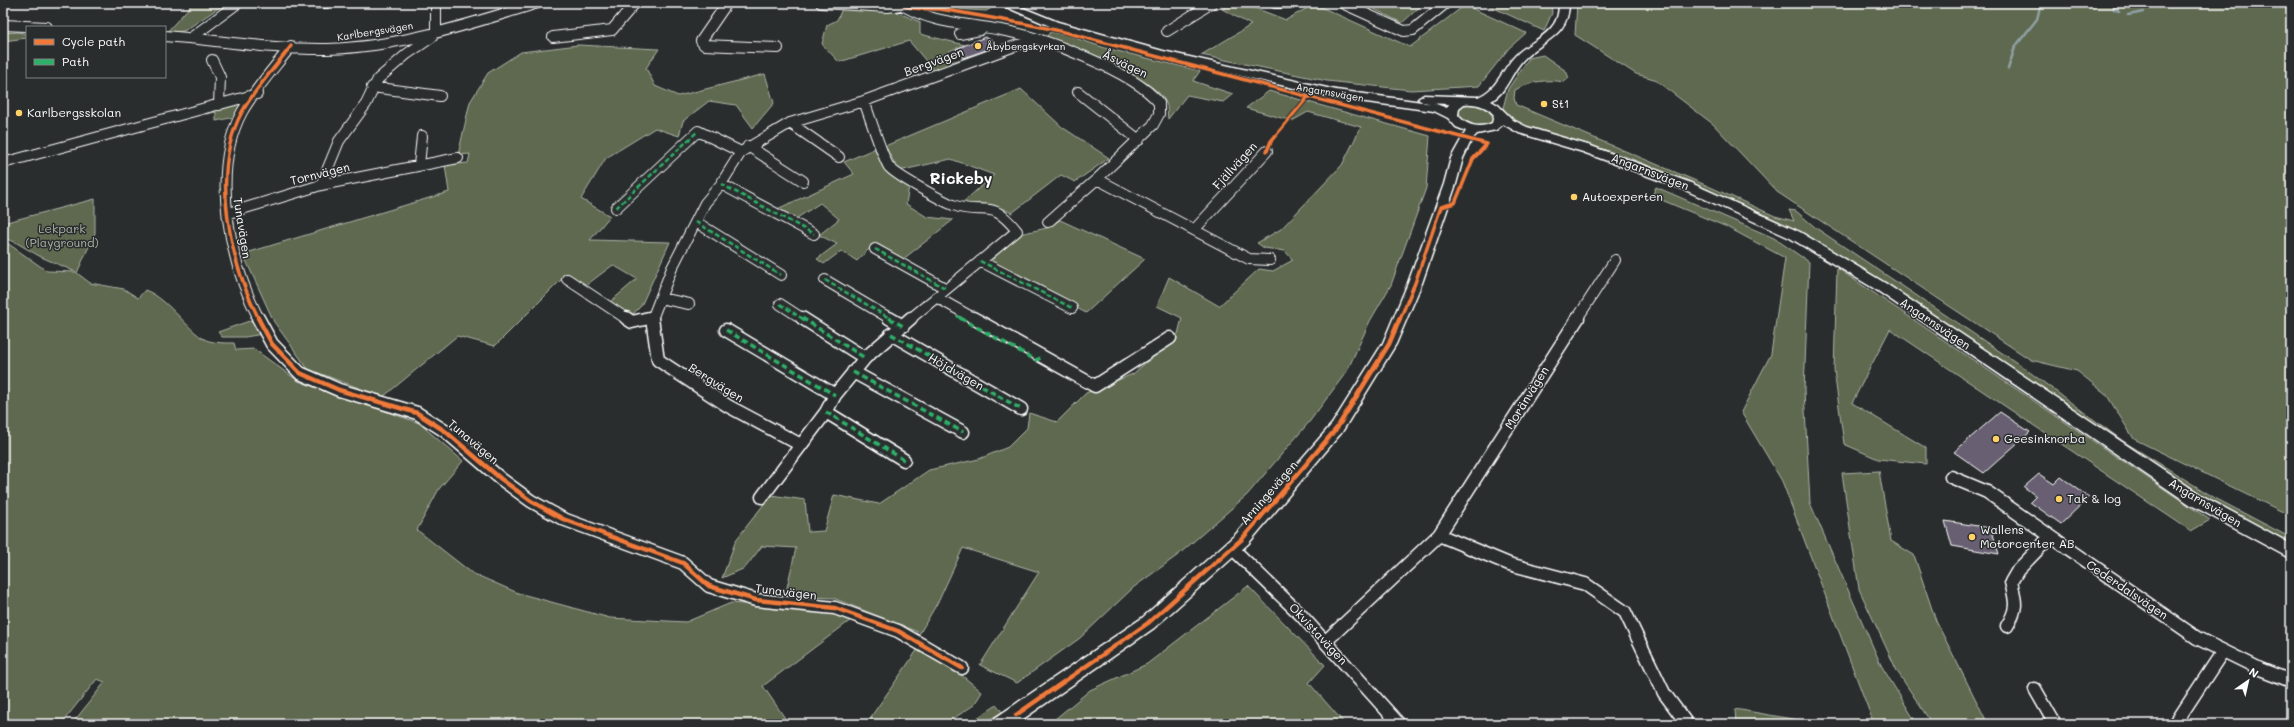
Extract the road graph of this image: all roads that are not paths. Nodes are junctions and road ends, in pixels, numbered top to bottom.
1 (238, 3) edge
2 (305, 3) edge
3 (327, 3) edge
4 (436, 3) edge
5 (538, 3) edge
6 (635, 3) edge
7 (727, 3) edge
8 (821, 3) edge
9 (913, 3) edge
10 (1002, 3) edge
11 (1016, 3) edge
12 (1212, 3) edge
13 (1275, 3) edge
14 (1289, 3) edge
15 (1342, 3) edge
16 (1446, 3) edge
17 (1564, 3) edge
18 (900, 4) edge
19 (3, 25) edge
20 (26, 26) edge
21 (984, 28) junction
22 (436, 31) junction
23 (1167, 31) dead end
24 (960, 34) dead end
25 (166, 36) edge
26 (192, 37) junction
27 (554, 37) dead end
28 (1034, 39) junction
29 (291, 46) junction
30 (778, 48) dead end
31 (212, 60) dead end
32 (1501, 86) junction
33 (372, 87) junction
34 (1078, 92) dead end
35 (257, 94) junction
36 (440, 96) dead end
37 (1480, 100) junction
38 (864, 101) junction
39 (1461, 101) junction
40 (219, 105) junction
41 (1499, 113) junction
42 (1453, 117) junction
43 (790, 123) junction
44 (1479, 130) junction
45 (422, 136) dead end
46 (1138, 140) junction
47 (1557, 140) junction
48 (744, 149) junction
49 (1267, 151) dead end
50 (839, 157) dead end
51 (458, 158) dead end
52 (1457, 158) junction
53 (3, 163) edge
54 (419, 165) junction
55 (1098, 179) junction
56 (803, 182) dead end
57 (721, 184) junction
58 (321, 185) junction
59 (616, 208) dead end
60 (229, 213) junction
61 (696, 222) junction
62 (1048, 222) dead end
63 (1194, 230) junction
64 (814, 234) dead end
65 (875, 249) dead end
66 (1270, 260) dead end
67 (1614, 260) dead end
68 (980, 261) junction
69 (781, 275) dead end
70 (566, 279) dead end
71 (825, 280) dead end
72 (946, 288) junction
73 (936, 297) junction
74 (660, 298) junction
75 (689, 304) dead end
76 (780, 304) dead end
77 (1072, 308) dead end
78 (652, 316) junction
79 (957, 316) dead end
80 (903, 326) junction
81 (726, 330) dead end
82 (892, 334) junction
83 (1170, 338) dead end
84 (1043, 357) junction
85 (865, 358) junction
86 (853, 372) junction
87 (835, 395) junction
88 (1020, 409) dead end
89 (826, 412) junction
90 (963, 432) dead end
91 (801, 445) junction
92 (904, 460) dead end
93 (1951, 477) dead end
94 (762, 497) dead end
95 (1439, 535) junction
96 (2050, 537) junction
97 (1232, 548) junction
98 (2291, 552) edge
99 (2007, 626) dead end
100 (1326, 641) junction
101 (2223, 651) junction
102 (962, 668) dead end
103 (2291, 681) edge
104 (2035, 689) dead end
105 (1001, 724) edge
106 (1399, 724) edge
107 (1687, 724) edge
108 (2054, 724) edge
109 (2175, 724) edge

1 - 26 street
2 - 3 street
4 - 22 street
5 - 22 street, Karlbergsvägen
6 - 27 street
7 - 30 street
8 - 18 street
9 - 18 street
10 - 42 main road, Angarnsvägen
11 - 39 main road, Angarnsvägen
12 - 23 street
13 - 14 street
15 - 16 street
17 - 32 main road
18 - 21 street, Åsvägen
19 - 20 street
21 - 24 street, Åsvägen
21 - 28 street, Åsvägen
22 - 29 street, Karlbergsvägen
22 - 33 street
25 - 26 street, Karlbergsvägen
26 - 29 street, Karlbergsvägen
28 - 38 street, Bergvägen
28 - 46 street, Åsvägen
29 - 35 street, Tunavägen
31 - 40 street
32 - 37 main road
32 - 41 main road
33 - 36 street
33 - 58 street
34 - 46 street
35 - 40 street
35 - 60 street, Tunavägen
37 - 39 main road
37 - 41 main road
38 - 43 street, Bergvägen
38 - 68 street
39 - 42 main road
40 - 53 street
41 - 44 main road
41 - 47 main road, Angarnsvägen
42 - 44 main road
42 - 52 main road, Arningevägen
43 - 48 street, Bergvägen
43 - 50 street
44 - 47 main road, Angarnsvägen
44 - 52 main road, Arningevägen
45 - 54 street
46 - 55 street, Åsvägen
47 - 98 main road, Angarnsvägen
48 - 56 street
48 - 57 street, Bergvägen
48 - 59 street
49 - 63 street, Fjällvägen
51 - 54 street, Tornvägen
52 - 97 main road, Arningevägen
54 - 58 street, Tornvägen
55 - 62 street, Åsvägen
55 - 63 street
57 - 61 street, Bergvägen
57 - 64 street
58 - 60 street, Tornvägen
60 - 102 street, Tunavägen
61 - 69 street
61 - 74 street, Bergvägen
63 - 66 street
65 - 72 street
67 - 95 street, Moränvägen
68 - 72 street
68 - 77 street
70 - 78 street
71 - 80 street
72 - 73 street
73 - 80 street
73 - 84 street
74 - 75 street
74 - 78 street, Bergvägen
76 - 85 street
78 - 91 street, Bergvägen
79 - 84 street
80 - 82 street
81 - 87 street
82 - 85 street
82 - 88 street, Höjdvägen
83 - 84 street
85 - 86 street
86 - 87 street
86 - 90 street
87 - 89 street
89 - 91 street
89 - 92 street
91 - 94 street
93 - 96 street, Cederdalsvägen
95 - 100 street, Moränvägen
95 - 107 street
96 - 99 street
96 - 101 street, Cederdalsvägen
97 - 100 street, Okvistavägen
97 - 105 main road, Arningevägen
100 - 106 street, Okvistavägen
101 - 103 street, Cederdalsvägen
101 - 109 street
104 - 108 street

